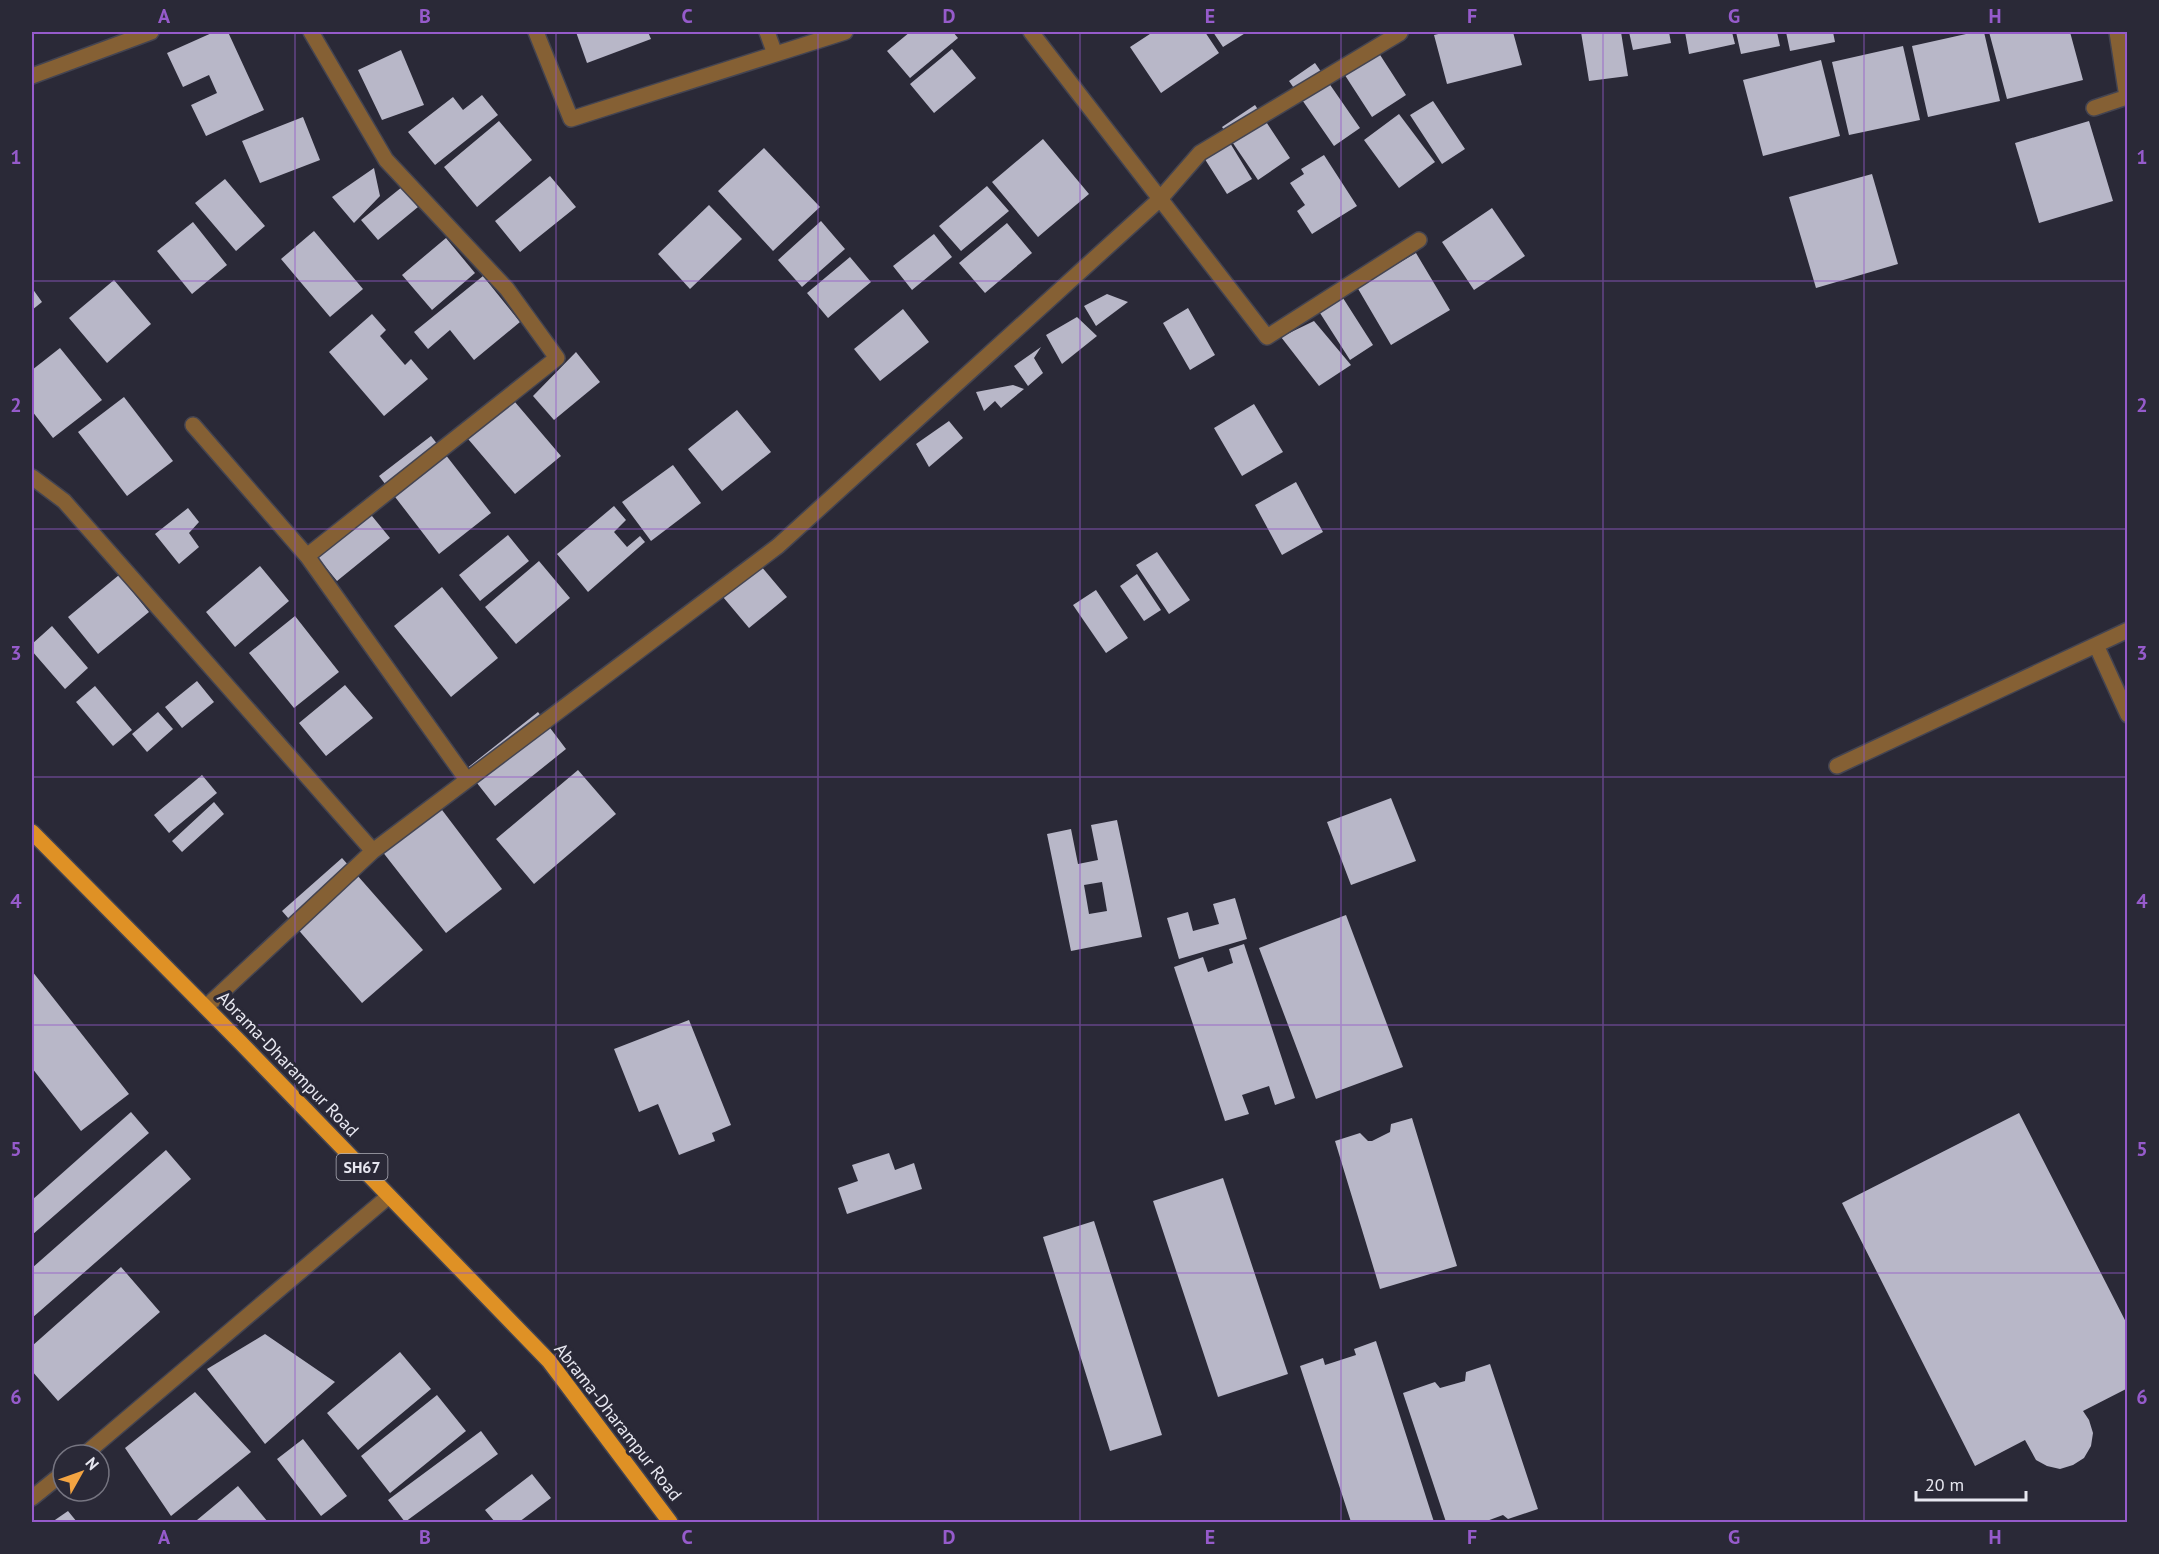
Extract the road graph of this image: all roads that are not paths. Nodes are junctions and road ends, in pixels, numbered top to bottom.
1 (151, 32) edge
2 (310, 32) edge
3 (536, 32) edge
4 (767, 32) edge
5 (845, 32) edge
6 (1032, 32) edge
7 (2116, 32) edge
8 (1400, 33) edge
9 (775, 54) junction
10 (32, 76) edge
11 (2094, 108) dead end
12 (1160, 199) junction
13 (1419, 240) dead end
14 (193, 425) dead end
15 (32, 477) edge
16 (307, 556) junction
17 (2127, 630) edge
18 (2096, 645) junction
19 (2127, 716) edge
20 (1837, 766) dead end
21 (467, 780) junction
22 (32, 832) edge
23 (373, 851) junction
24 (206, 1007) junction
25 (389, 1196) junction
26 (98, 1443) edge
27 (51, 1483) edge
28 (32, 1498) edge
29 (670, 1522) edge

1 - 10 street
2 - 16 street
3 - 9 street
4 - 9 street
5 - 9 street
6 - 12 street
7 - 11 street
8 - 12 street
12 - 13 street
12 - 21 street
14 - 16 street
15 - 23 street
16 - 21 street
17 - 18 street
18 - 19 street
18 - 20 street
21 - 23 street
22 - 24 main road, Abrama-Dharampur Road / SH67
23 - 24 street
24 - 25 main road, Abrama-Dharampur Road / SH67
25 - 26 street
25 - 29 main road, Abrama-Dharampur Road / SH67
27 - 28 street

